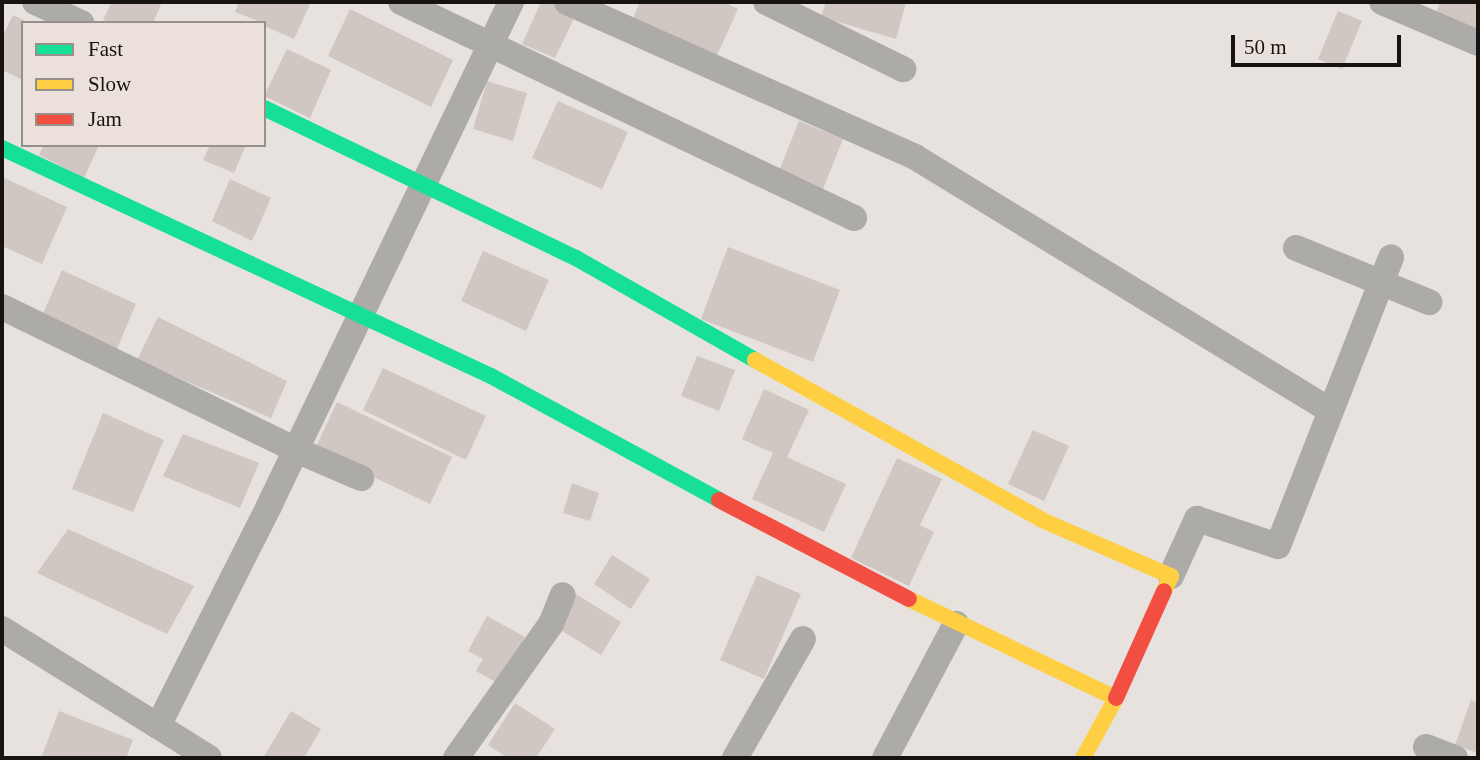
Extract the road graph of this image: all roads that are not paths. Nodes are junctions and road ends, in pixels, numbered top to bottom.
1 (35, 2) edge
2 (401, 2) edge
3 (510, 2) edge
4 (566, 2) edge
5 (766, 2) edge
6 (1382, 2) edge
7 (76, 21) edge
8 (1478, 43) edge
9 (491, 44) junction
10 (903, 69) dead end
11 (266, 109) edge
12 (2, 148) edge
13 (425, 182) junction
14 (854, 218) dead end
15 (1296, 248) dead end
16 (1391, 257) dead end
17 (1381, 283) junction
18 (1429, 302) dead end
19 (2, 307) edge
20 (362, 314) junction
21 (1331, 411) junction
22 (296, 450) junction
23 (361, 478) dead end
24 (1171, 576) junction
25 (563, 595) dead end
26 (956, 624) junction
27 (2, 629) edge
28 (803, 639) dead end
29 (1116, 698) junction
30 (158, 726) junction
31 (1426, 747) dead end
32 (209, 758) edge
33 (456, 758) edge
34 (734, 758) edge
35 (885, 758) edge
36 (1083, 758) edge
37 (1455, 758) edge

1 - 7 street
2 - 9 street
3 - 9 street
4 - 21 street
5 - 10 street
6 - 8 street
9 - 13 street
9 - 14 street
11 - 13 street
12 - 20 street
13 - 20 street
13 - 24 street
15 - 17 street
16 - 17 street
17 - 18 street
17 - 21 street
19 - 22 street
20 - 22 street
20 - 26 street
21 - 24 street
22 - 23 street
22 - 30 street
24 - 29 street
25 - 33 street
26 - 29 street
26 - 35 street
27 - 30 street
28 - 34 street
29 - 36 street
30 - 32 street
31 - 37 street

